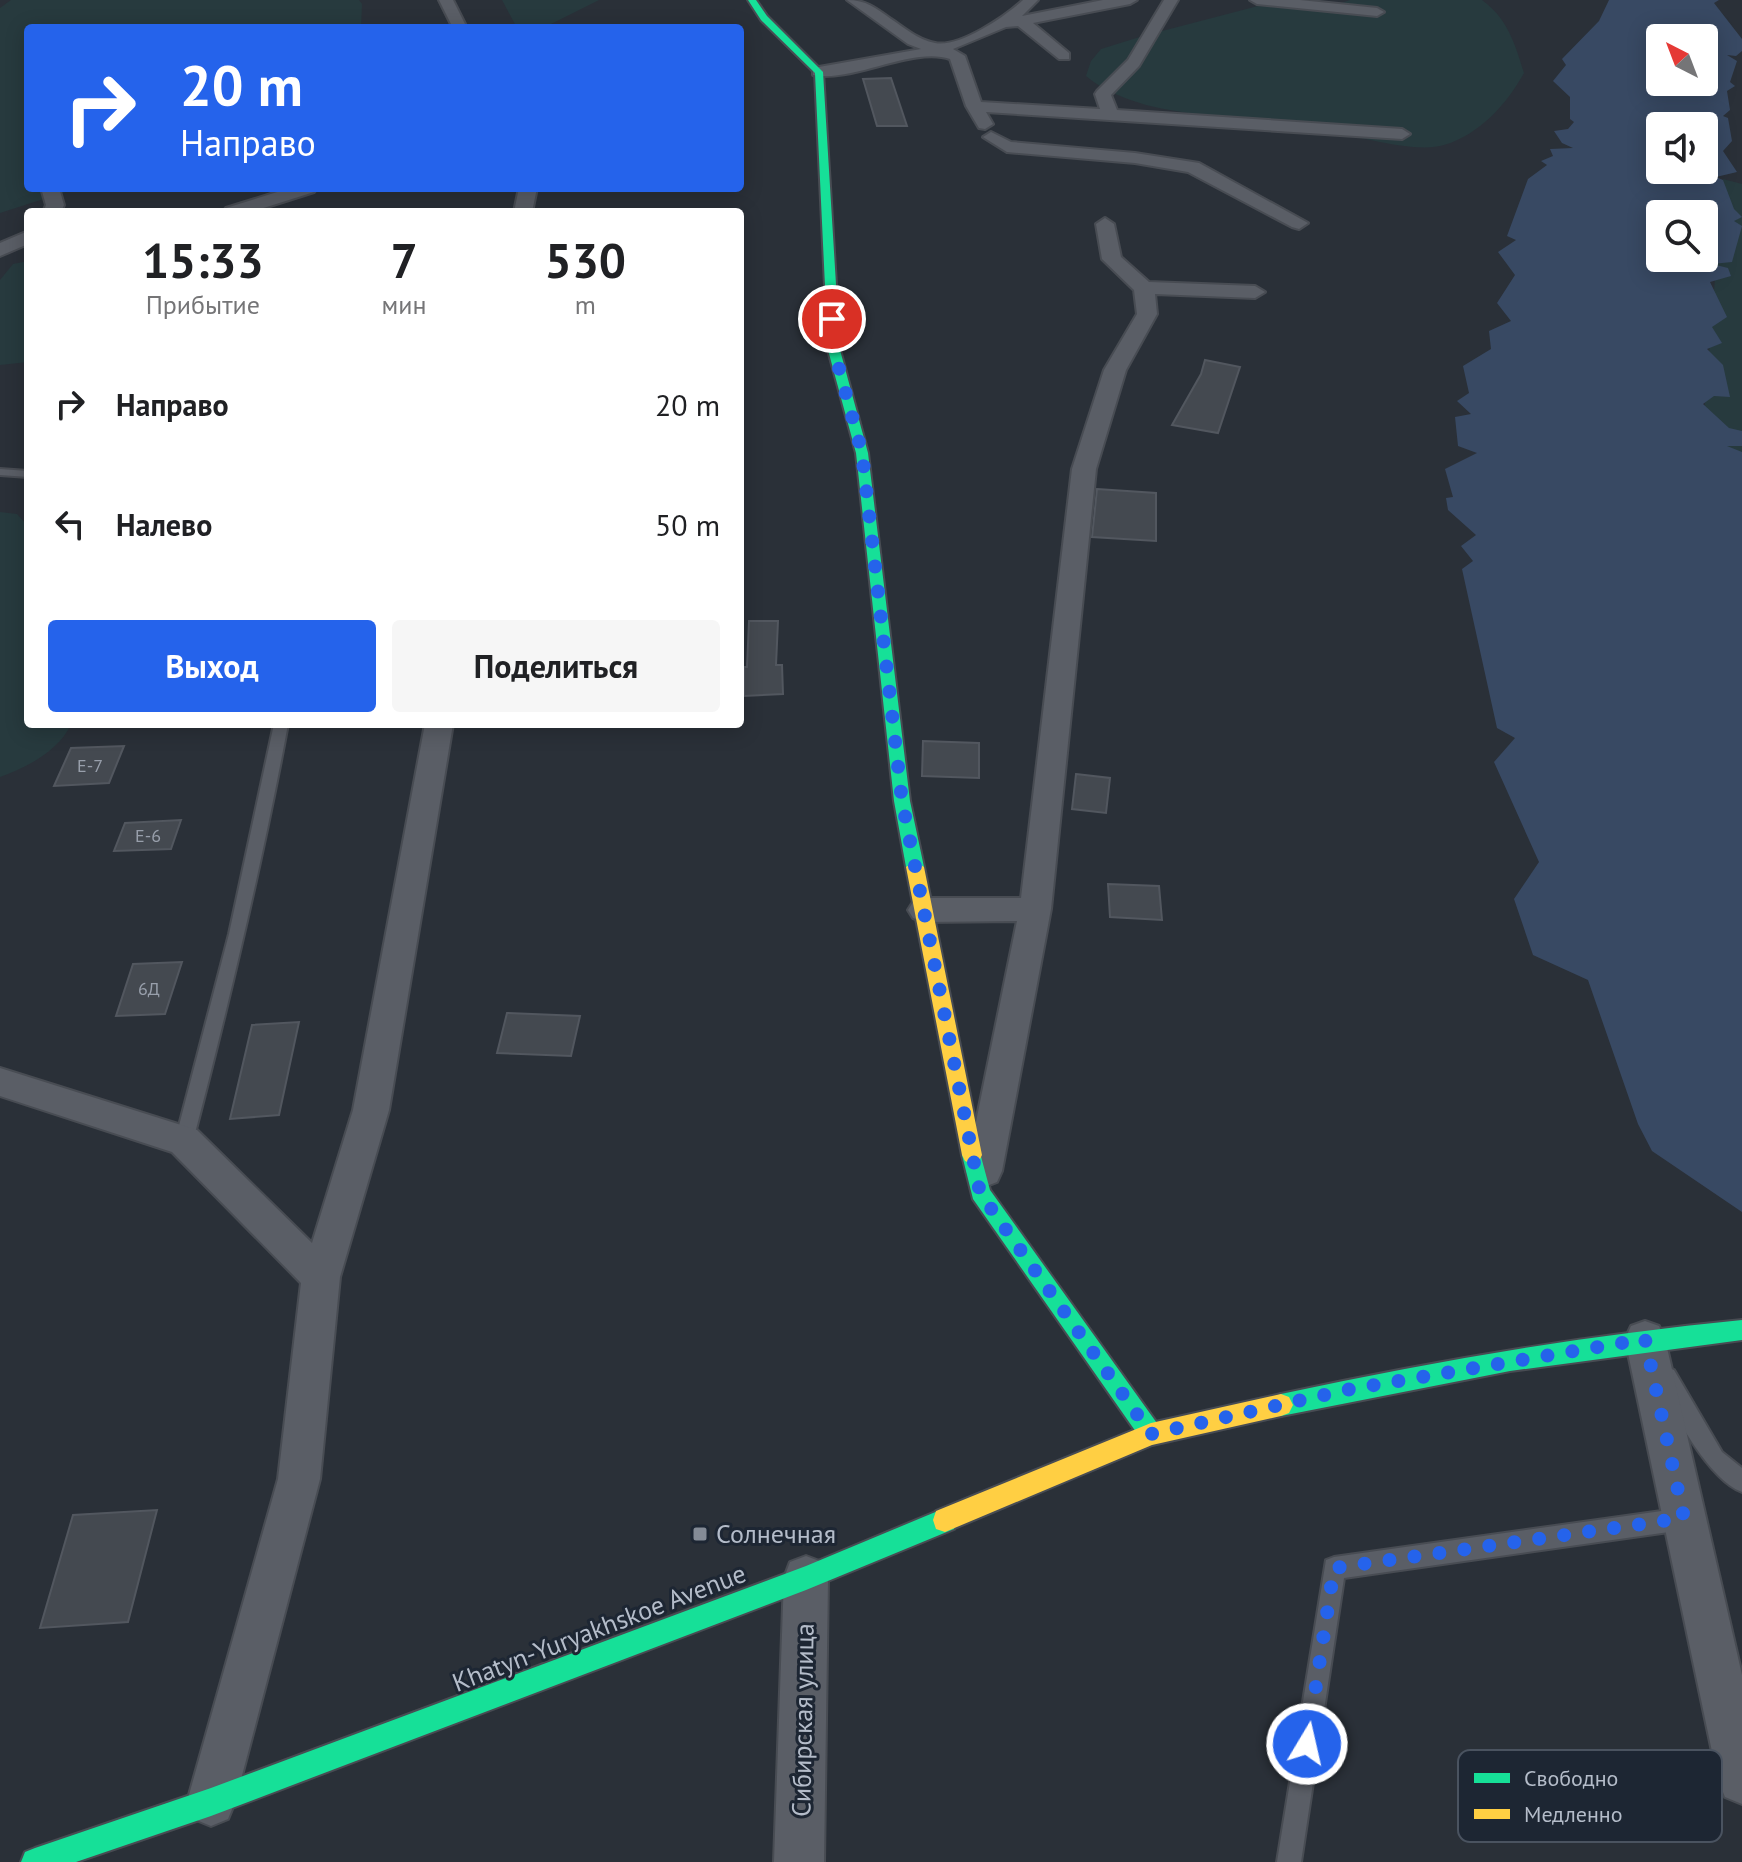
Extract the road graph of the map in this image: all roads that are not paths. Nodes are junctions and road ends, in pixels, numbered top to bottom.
1 (446, 0) edge
2 (752, 0) edge
3 (854, 0) edge
4 (1031, 0) edge
5 (1130, 0) edge
6 (1171, 0) edge
7 (1257, 0) edge
8 (1377, 12) dead end
9 (1022, 22) junction
10 (1002, 23) junction
11 (458, 24) edge
12 (936, 50) junction
13 (1064, 56) dead end
14 (819, 72) junction
15 (974, 106) junction
16 (1110, 115) junction
17 (1402, 134) dead end
18 (295, 192) edge
19 (245, 208) edge
20 (1299, 223) dead end
21 (1105, 224) dead end
22 (24, 239) edge
23 (0, 250) edge
24 (1144, 288) junction
25 (1255, 292) dead end
26 (0, 472) edge
27 (24, 474) edge
28 (280, 728) edge
29 (438, 728) edge
30 (1035, 909) junction
31 (924, 910) junction
32 (0, 1082) edge
33 (184, 1141) junction
34 (980, 1193) junction
35 (321, 1277) junction
36 (1742, 1330) edge
37 (1645, 1339) junction
38 (1151, 1434) junction
39 (1742, 1482) edge
40 (1684, 1518) junction
41 (806, 1578) junction
42 (1742, 1780) edge
43 (211, 1802) junction
44 (139, 1843) edge
45 (35, 1862) edge
46 (799, 1862) edge
47 (1289, 1862) edge

1 - 11 street
2 - 14 street
3 - 12 street
4 - 10 street
5 - 9 street
6 - 16 street
7 - 8 street
9 - 10 street
9 - 13 street
10 - 12 street
12 - 14 street
12 - 15 street
14 - 31 street
15 - 16 street
15 - 20 street
16 - 17 street
18 - 19 street
21 - 24 street
22 - 23 street
24 - 25 street
24 - 30 street
26 - 27 lane
28 - 33 lane
29 - 35 street
30 - 31 street
30 - 34 street
31 - 34 street
32 - 33 street
33 - 35 street
34 - 38 street
35 - 43 street
36 - 37 street, Khatyn-Yuryakhskoe Avenue
37 - 38 street, Khatyn-Yuryakhskoe Avenue
37 - 39 lane
37 - 40 street
38 - 41 street, Khatyn-Yuryakhskoe Avenue
40 - 42 street
40 - 47 lane
41 - 43 street, Khatyn-Yuryakhskoe Avenue
41 - 46 street, Сибирская улица
43 - 44 street, Khatyn-Yuryakhskoe Avenue
44 - 45 street, Khatyn-Yuryakhskoe Avenue

